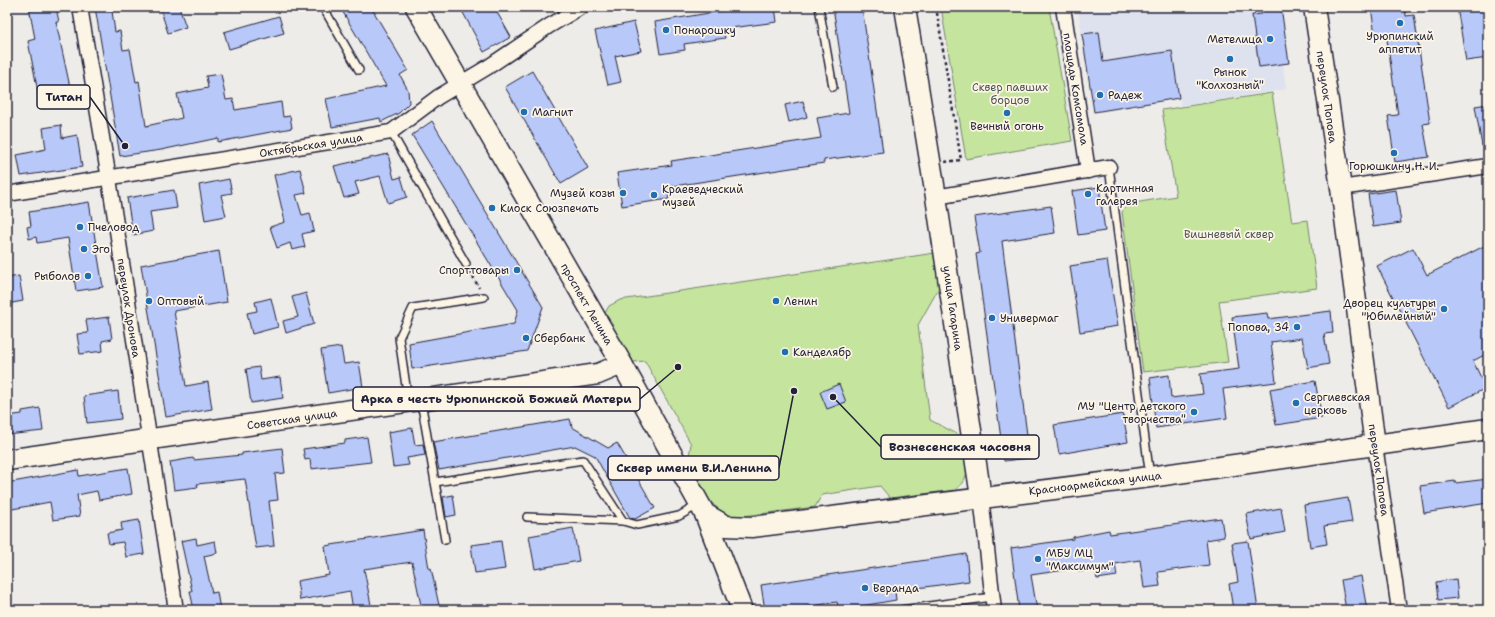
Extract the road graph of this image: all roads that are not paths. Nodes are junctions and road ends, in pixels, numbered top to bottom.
1 (80, 7) edge
2 (323, 7) edge
3 (416, 7) edge
4 (581, 7) edge
5 (819, 7) edge
6 (905, 7) edge
7 (1063, 7) edge
8 (1314, 7) edge
9 (359, 70) dead end
10 (460, 84) junction
11 (832, 87) dead end
12 (391, 132) junction
13 (1488, 166) edge
14 (1110, 167) joint
15 (1088, 171) junction
16 (109, 179) junction
17 (1341, 188) junction
18 (7, 194) edge
19 (936, 196) junction
20 (466, 264) road end
21 (484, 297) road end
22 (622, 364) junction
23 (415, 401) junction
24 (1488, 429) edge
25 (149, 440) junction
26 (1376, 445) junction
27 (7, 460) edge
28 (1150, 476) junction
29 (435, 482) junction
30 (980, 497) junction
31 (702, 509) junction
32 (527, 517) dead end
33 (623, 521) junction
34 (445, 540) dead end
35 (993, 604) edge
36 (930, 608) edge
37 (176, 610) edge
38 (742, 610) edge
39 (901, 610) edge
40 (1399, 610) edge

1 - 16 street, переулок Дронова
2 - 9 lane
3 - 10 main road, проспект Ленина
4 - 10 street, Октябрьская улица
5 - 11 lane
6 - 19 main road, улица Гагарина
7 - 15 street, площадь Комсомола
8 - 17 main road, переулок Попова
10 - 12 street, Октябрьская улица
10 - 22 main road, проспект Ленина
12 - 16 street, Октябрьская улица
12 - 20 lane
13 - 17 street
14 - 15 street
14 - 28 lane
15 - 19 street
16 - 18 street, Октябрьская улица
16 - 25 street, переулок Дронова
17 - 26 main road, переулок Попова
19 - 30 main road, улица Гагарина
21 - 23 lane
22 - 23 main road, Советская улица
22 - 31 main road, проспект Ленина
23 - 25 main road, Советская улица
23 - 29 lane
24 - 26 main road, Красноармейская улица
25 - 27 main road, Советская улица
25 - 37 street, переулок Дронова
26 - 28 main road, Красноармейская улица
26 - 40 street, переулок Попова
28 - 30 main road, Красноармейская улица
29 - 33 lane
29 - 34 lane
30 - 31 main road, Красноармейская улица
30 - 35 street, улица Гагарина
31 - 33 lane
31 - 38 main road, проспект Ленина
32 - 33 lane
35 - 36 lane
36 - 39 lane

